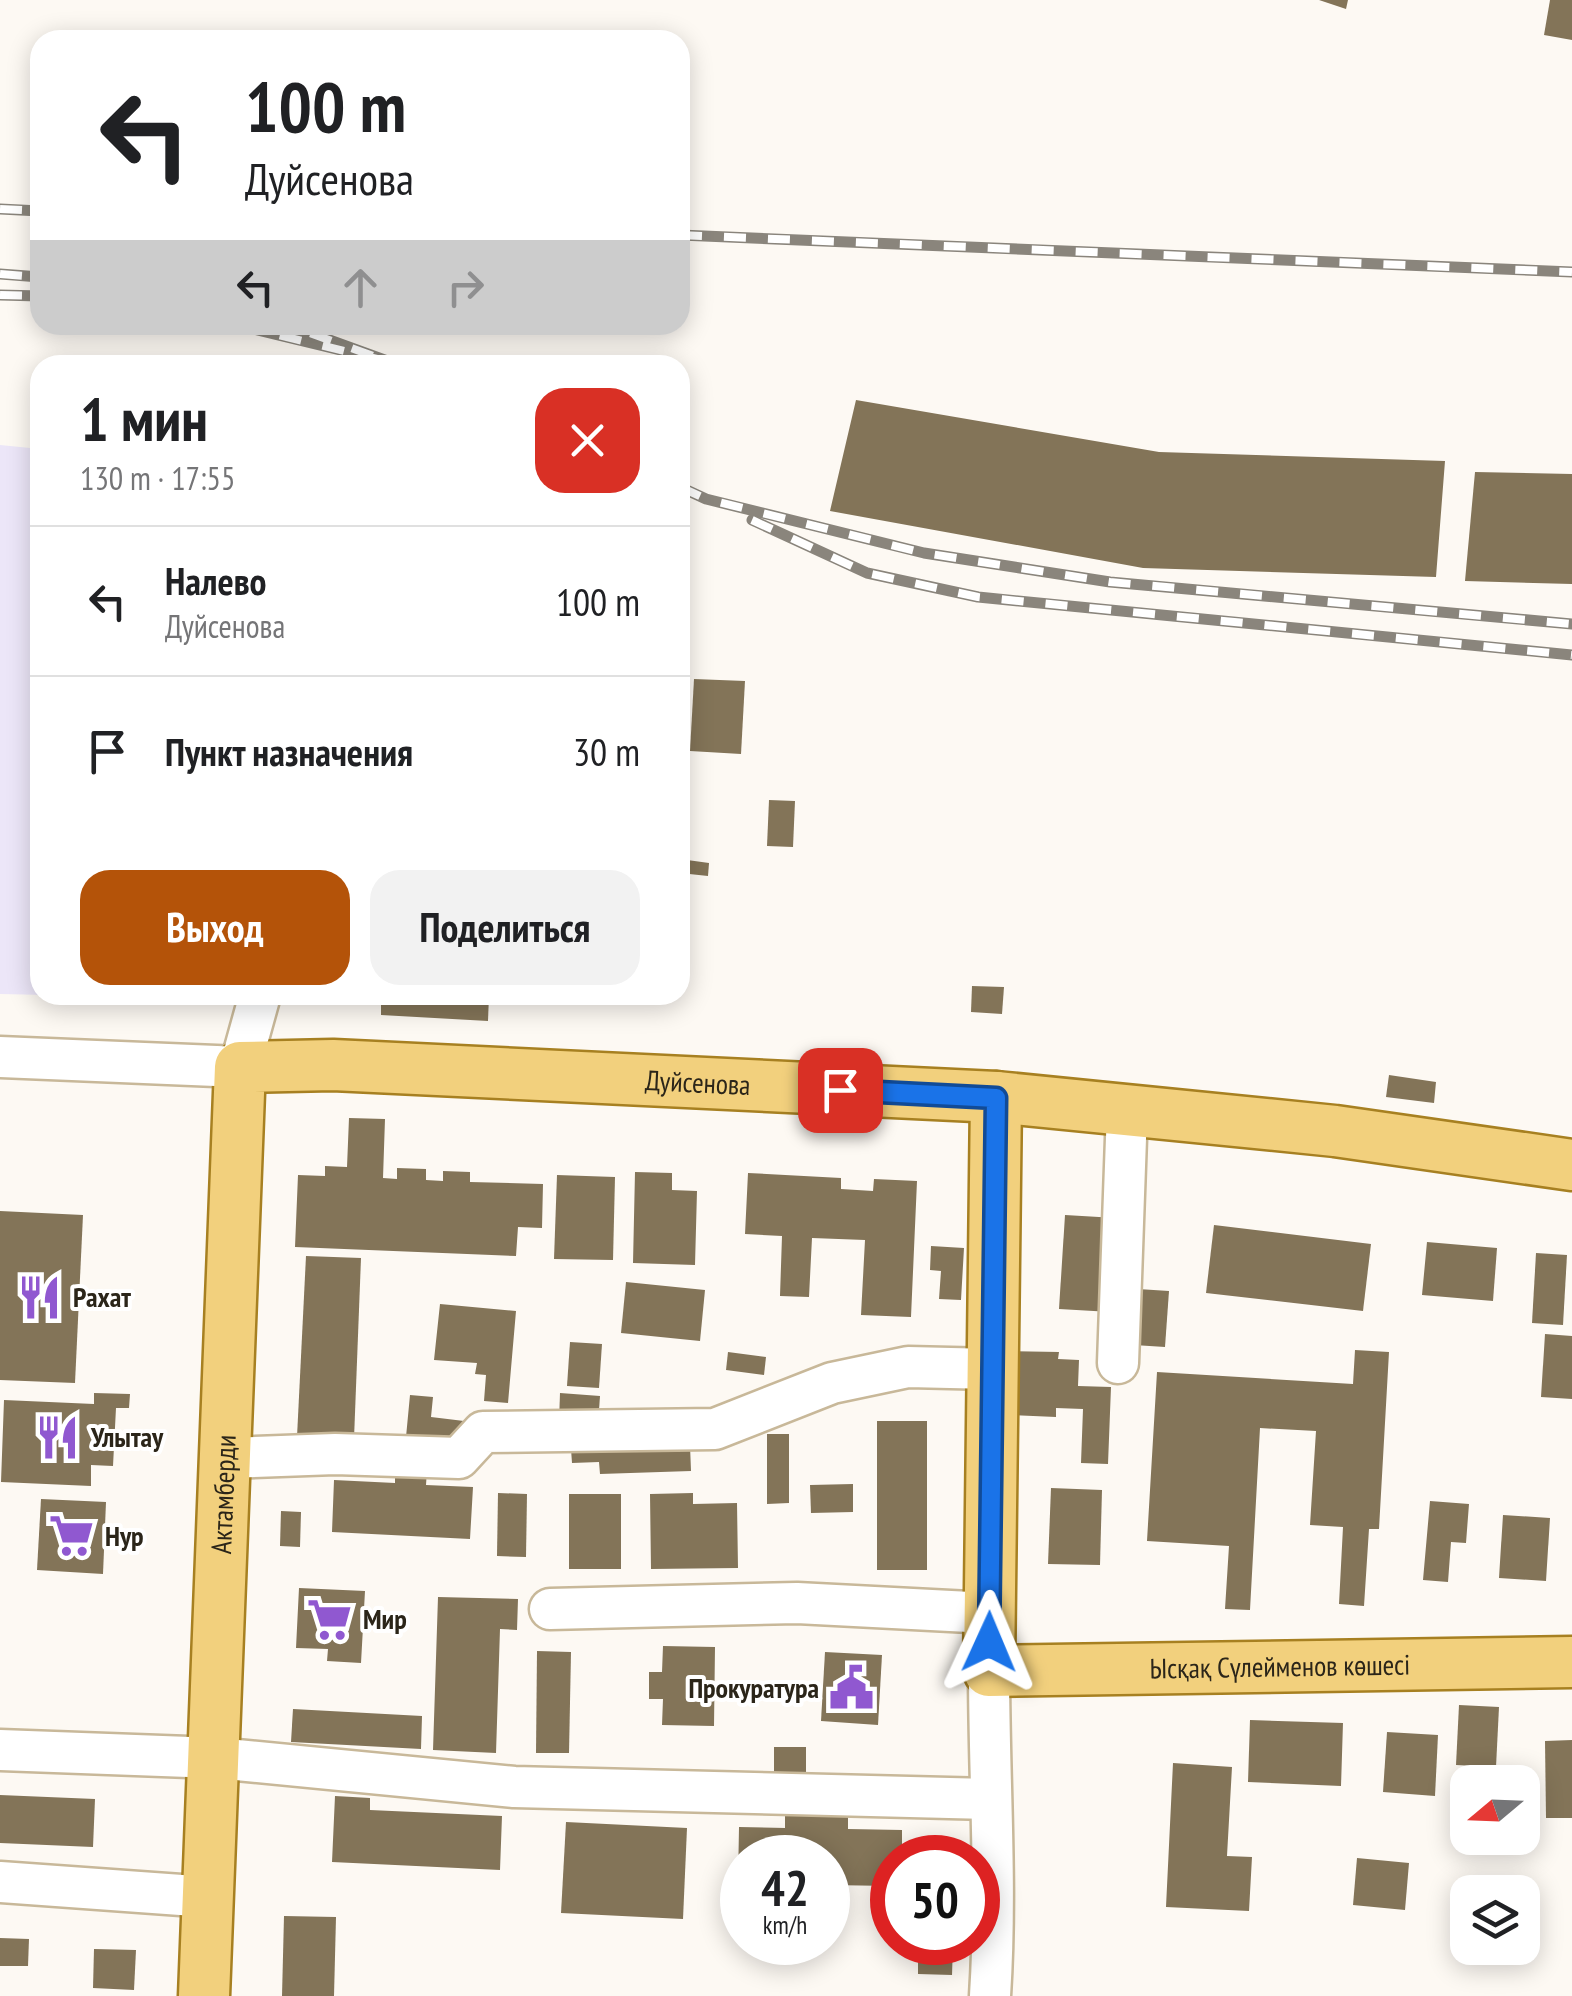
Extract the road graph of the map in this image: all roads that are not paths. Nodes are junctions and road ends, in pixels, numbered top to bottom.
1 (257, 1005) edge
2 (0, 1057) edge
3 (240, 1067) junction
4 (996, 1098) junction
5 (1127, 1110) junction
6 (1572, 1165) edge
7 (1118, 1363) dead end
8 (992, 1369) junction
9 (226, 1458) junction
10 (550, 1609) dead end
11 (990, 1613) junction
12 (1572, 1662) edge
13 (988, 1670) junction
14 (0, 1750) edge
15 (216, 1758) junction
16 (988, 1799) junction
17 (0, 1882) edge
18 (209, 1897) junction
19 (204, 1996) edge
20 (990, 1996) edge

1 - 3 street, Актамберди
2 - 3 street, Дуйсенова
3 - 4 main road, Дуйсенова
3 - 9 main road, Актамберди
4 - 5 main road, Дуйсенова
4 - 8 main road
5 - 6 main road, Дуйсенова
5 - 7 street
8 - 9 street
8 - 11 main road
9 - 15 main road, Актамберди
10 - 11 street
11 - 13 main road
12 - 13 main road, Ысқақ Сүлейменов көшесі
13 - 16 street
14 - 15 street
15 - 16 street
15 - 18 main road, Актамберди
16 - 20 street
17 - 18 street
18 - 19 main road, Актамберди

